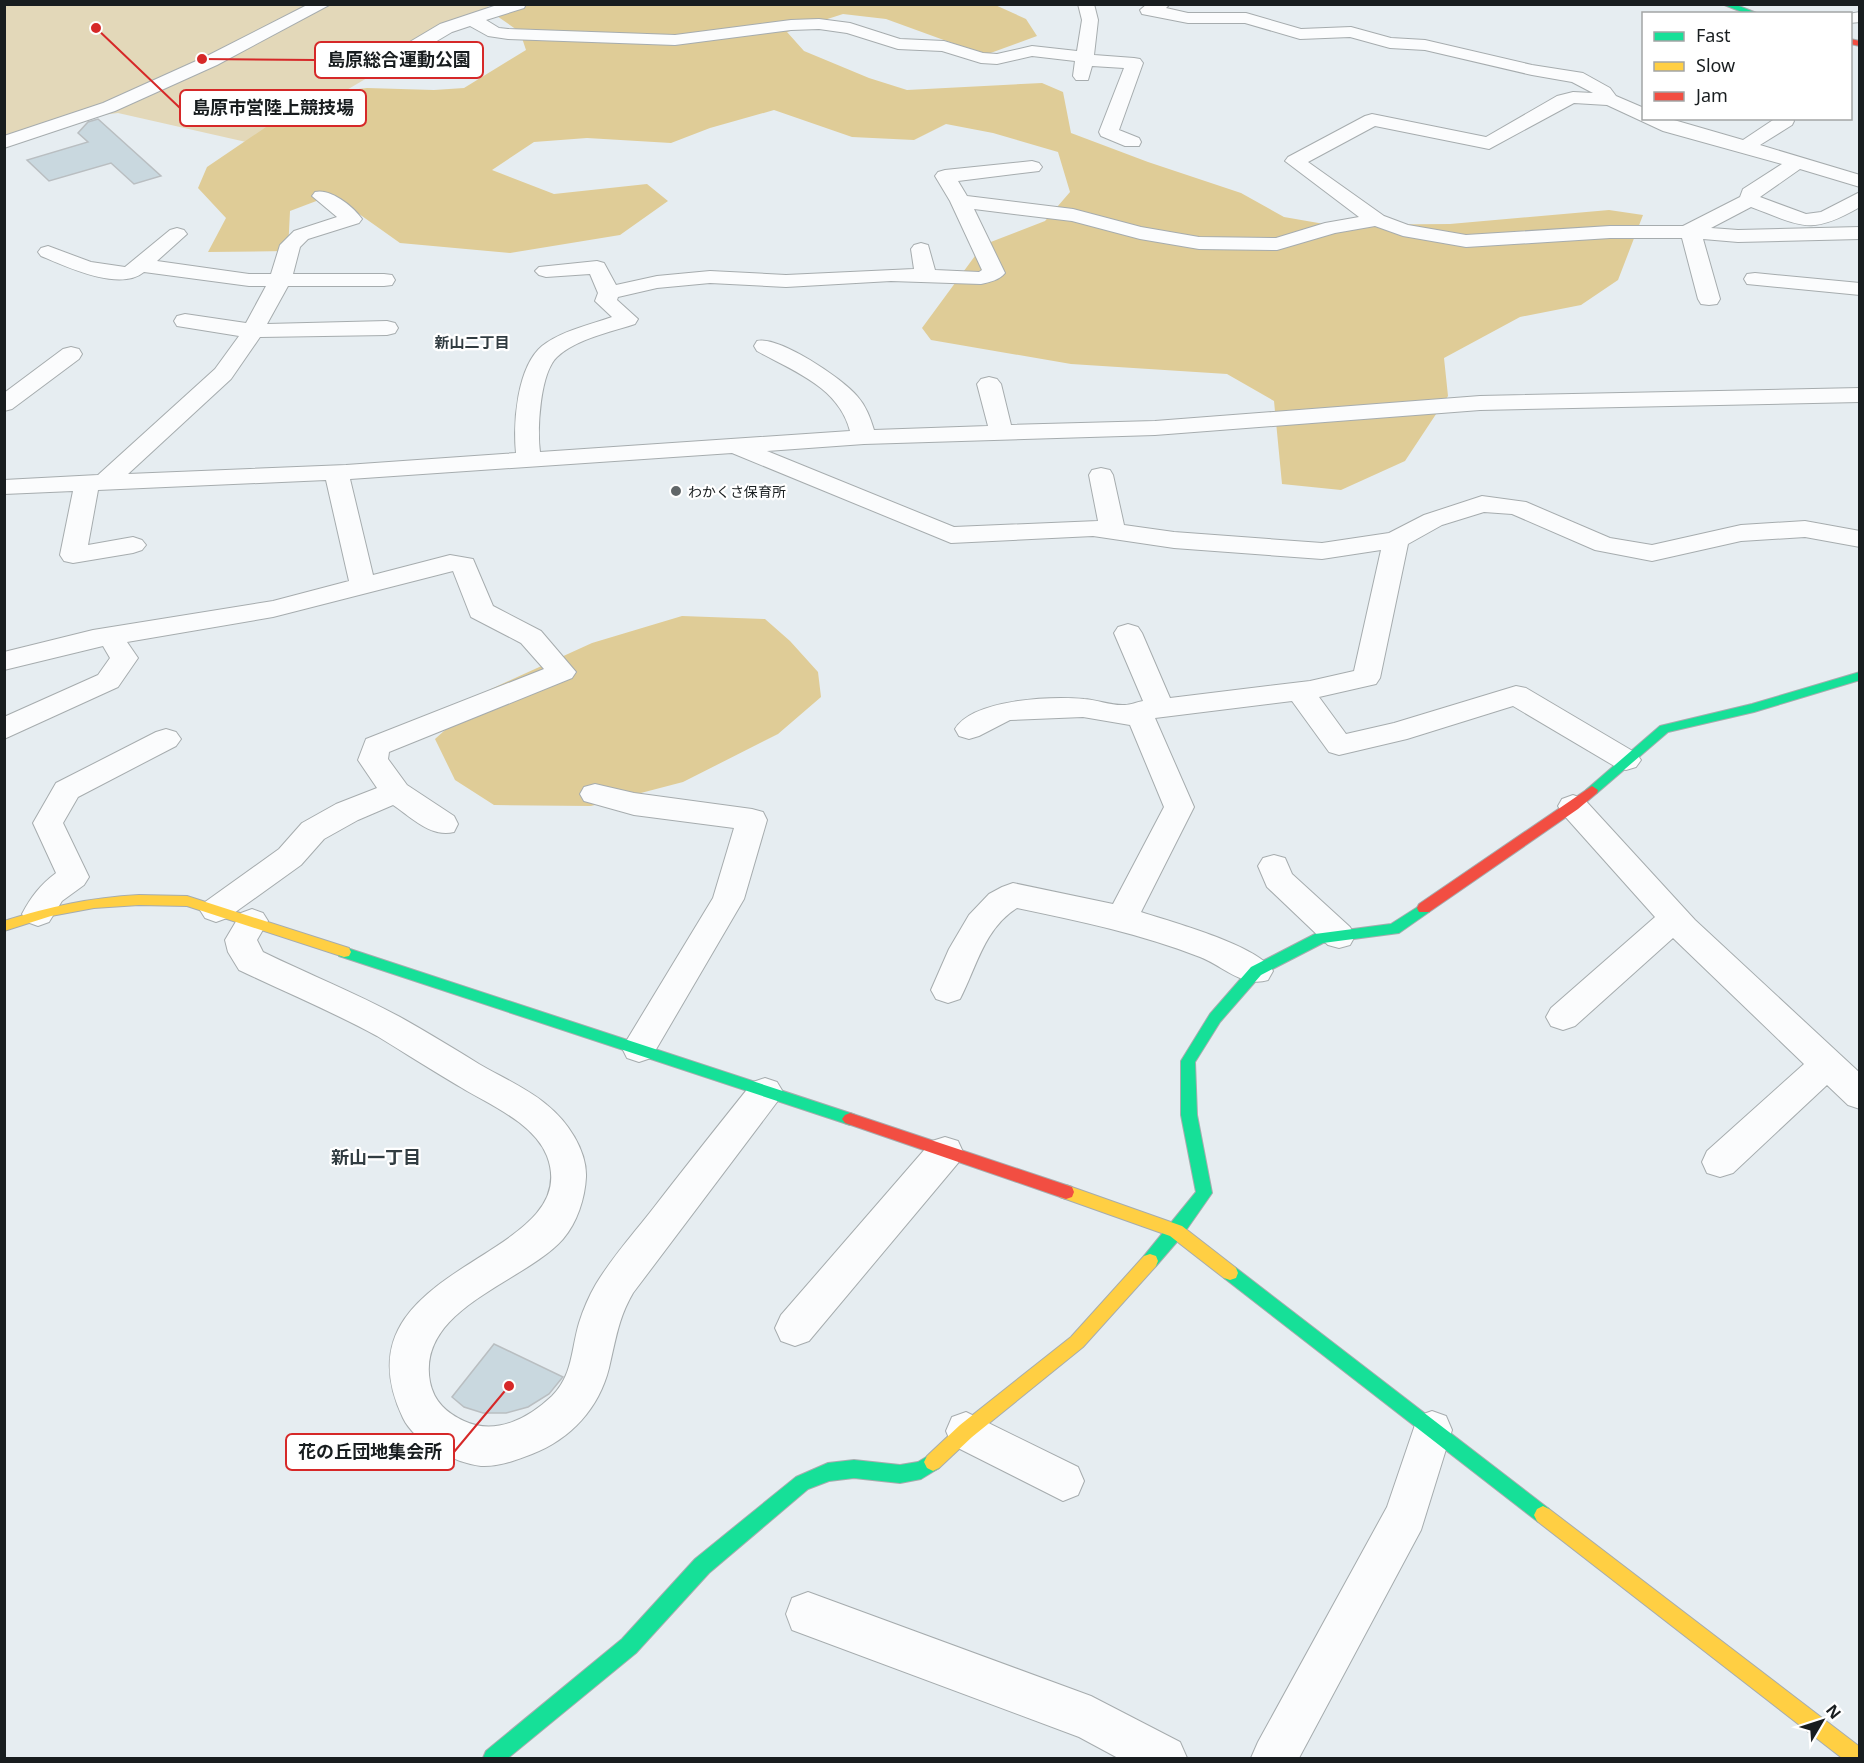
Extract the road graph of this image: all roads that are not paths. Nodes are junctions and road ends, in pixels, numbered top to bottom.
1 (323, 4) edge
2 (518, 4) edge
3 (1086, 4) edge
4 (1162, 4) edge
5 (1725, 4) edge
6 (1750, 12) edge
7 (471, 19) junction
8 (387, 63) dead end
9 (1084, 64) junction
10 (1610, 100) junction
11 (1642, 114) edge
12 (1655, 120) edge
13 (1784, 120) edge
14 (4, 142) edge
15 (1132, 142) dead end
16 (1746, 146) junction
17 (1798, 162) junction
18 (1032, 167) dead end
19 (1860, 181) edge
20 (322, 196) dead end
21 (1860, 198) edge
22 (1750, 200) junction
23 (960, 201) junction
24 (1377, 220) junction
25 (1689, 232) junction
26 (1860, 233) edge
27 (177, 234) dead end
28 (921, 249) dead end
29 (48, 252) dead end
30 (140, 265) junction
31 (546, 271) dead end
32 (926, 276) junction
33 (1755, 279) dead end
34 (384, 280) dead end
35 (280, 281) junction
36 (1860, 289) edge
37 (609, 293) junction
38 (1709, 299) dead end
39 (185, 321) dead end
40 (387, 327) dead end
41 (252, 331) junction
42 (765, 346) dead end
43 (71, 354) dead end
44 (989, 384) dead end
45 (1860, 395) edge
46 (4, 404) edge
47 (1001, 431) junction
48 (864, 437) junction
49 (734, 446) junction
50 (529, 459) junction
51 (336, 472) junction
52 (1101, 476) dead end
53 (95, 484) junction
54 (4, 487) edge
55 (1113, 531) junction
56 (1860, 539) edge
57 (1396, 540) junction
58 (133, 545) dead end
59 (363, 586) junction
60 (1128, 633) dead end
61 (110, 636) junction
62 (4, 661) edge
63 (1860, 676) edge
64 (1299, 691) junction
65 (1150, 713) junction
66 (4, 729) edge
67 (969, 729) dead end
68 (166, 739) dead end
69 (1626, 760) junction
70 (396, 792) junction
71 (596, 794) dead end
72 (1573, 806) junction
73 (443, 824) dead end
74 (1274, 866) dead end
75 (216, 910) junction
76 (38, 914) junction
77 (1122, 918) junction
78 (1675, 918) junction
79 (252, 921) junction
80 (4, 926) edge
81 (1339, 936) junction
82 (1256, 971) junction
83 (948, 990) dead end
84 (1563, 1017) dead end
85 (639, 1048) junction
86 (1826, 1065) junction
87 (765, 1092) junction
88 (1860, 1095) edge
89 (945, 1152) junction
90 (1720, 1162) dead end
91 (1176, 1232) junction
92 (795, 1328) dead end
93 (1432, 1430) junction
94 (966, 1431) junction
95 (1063, 1480) dead end
96 (808, 1614) dead end
97 (493, 1758) edge
98 (1164, 1758) edge
99 (1274, 1758) edge
100 (1857, 1758) edge

1 - 14 street
2 - 7 street
3 - 9 street
4 - 10 street
5 - 6 street
7 - 8 street
7 - 9 street
9 - 15 street
10 - 11 street
10 - 24 street
12 - 16 street
13 - 16 street
16 - 17 street
17 - 19 street
17 - 22 street
18 - 23 street
20 - 35 street
21 - 22 street
22 - 25 street
23 - 24 street
23 - 32 street
24 - 25 street
25 - 26 street
25 - 38 street
27 - 30 street
28 - 32 street
29 - 30 street
30 - 35 street
31 - 37 street
32 - 37 street
33 - 36 street
34 - 35 street
35 - 41 street
37 - 50 street
39 - 41 street
40 - 41 street
41 - 53 street
42 - 48 street
43 - 46 street
44 - 47 street
45 - 47 street
47 - 48 street
48 - 49 street
49 - 50 street
49 - 55 street
50 - 51 street
51 - 53 street
51 - 59 street
52 - 55 street
53 - 54 street
53 - 58 street
55 - 57 street
56 - 57 street
57 - 64 street
59 - 61 street
59 - 70 street
60 - 65 street
61 - 62 street
61 - 66 street
63 - 69 street
64 - 65 street
64 - 69 street
65 - 67 street
65 - 77 street
68 - 76 street
69 - 72 street
70 - 73 street
70 - 75 street
71 - 85 street
72 - 78 street
72 - 81 street
74 - 81 street
75 - 76 street
75 - 79 street
76 - 80 street
77 - 82 street
77 - 83 street
78 - 84 street
78 - 86 street
79 - 85 street
79 - 87 street
81 - 82 street
82 - 91 street
85 - 87 street
86 - 88 street
86 - 90 street
87 - 89 street
89 - 91 street
89 - 92 street
91 - 93 street
91 - 94 street
93 - 99 street
93 - 100 street
94 - 95 street
94 - 97 street
96 - 98 street

